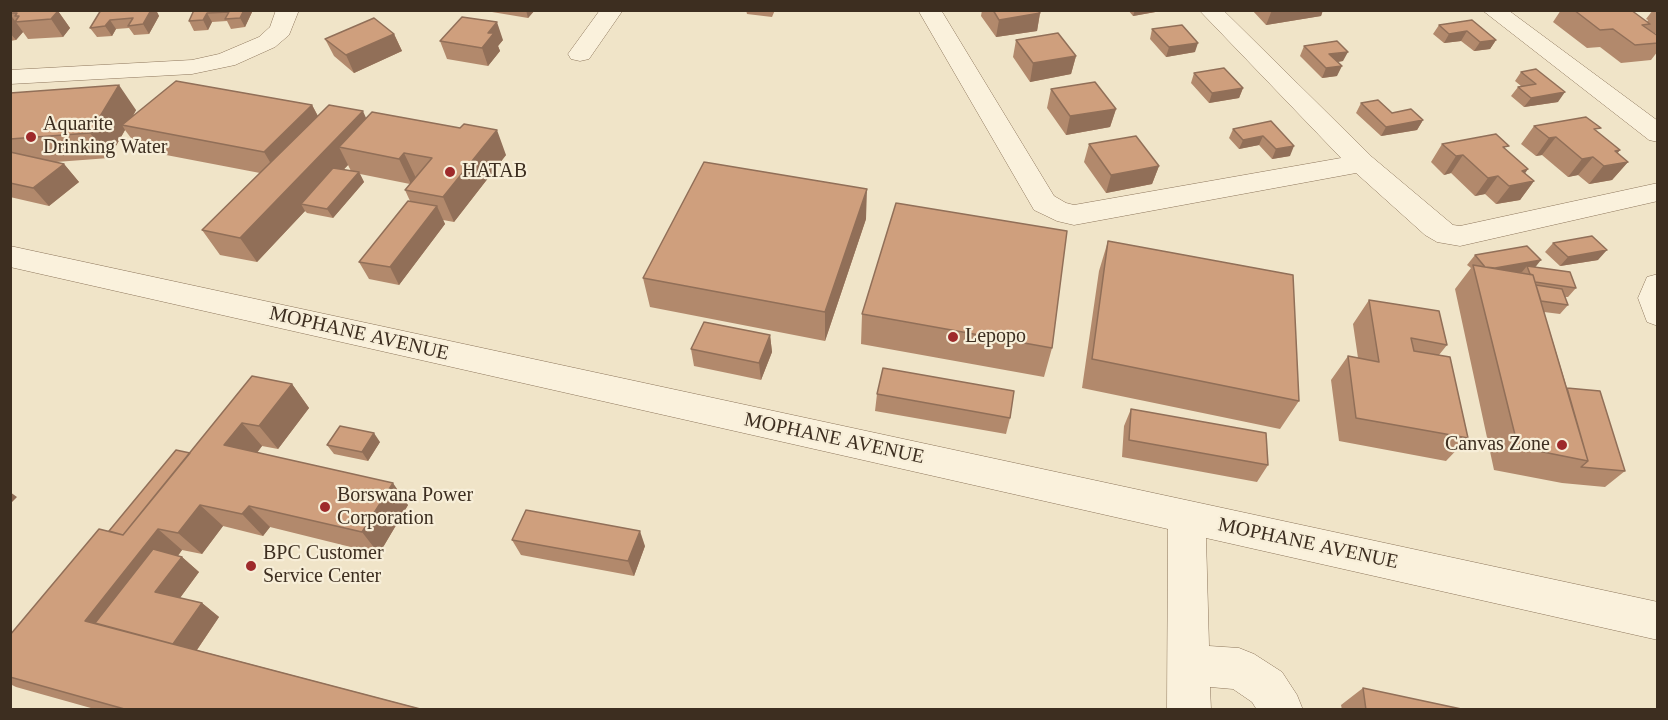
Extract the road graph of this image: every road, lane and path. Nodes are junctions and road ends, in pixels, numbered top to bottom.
1 (288, 10) edge
2 (612, 10) edge
3 (929, 10) edge
4 (1209, 10) edge
5 (1493, 10) edge
6 (580, 54) dead end
7 (10, 77) edge
8 (1658, 135) edge
9 (1362, 164) junction
10 (1658, 192) edge
11 (10, 256) edge
12 (1658, 285) edge
13 (1658, 314) edge
14 (1187, 517) junction
15 (1658, 621) edge
16 (1188, 664) junction
17 (1188, 710) edge
18 (1282, 710) edge

1 - 7 street
2 - 6 street
3 - 9 street
4 - 9 street
5 - 8 street
9 - 10 street
11 - 14 street, MOPHANE AVENUE
12 - 13 street
14 - 15 street, MOPHANE AVENUE
14 - 16 street
16 - 17 street
16 - 18 street

